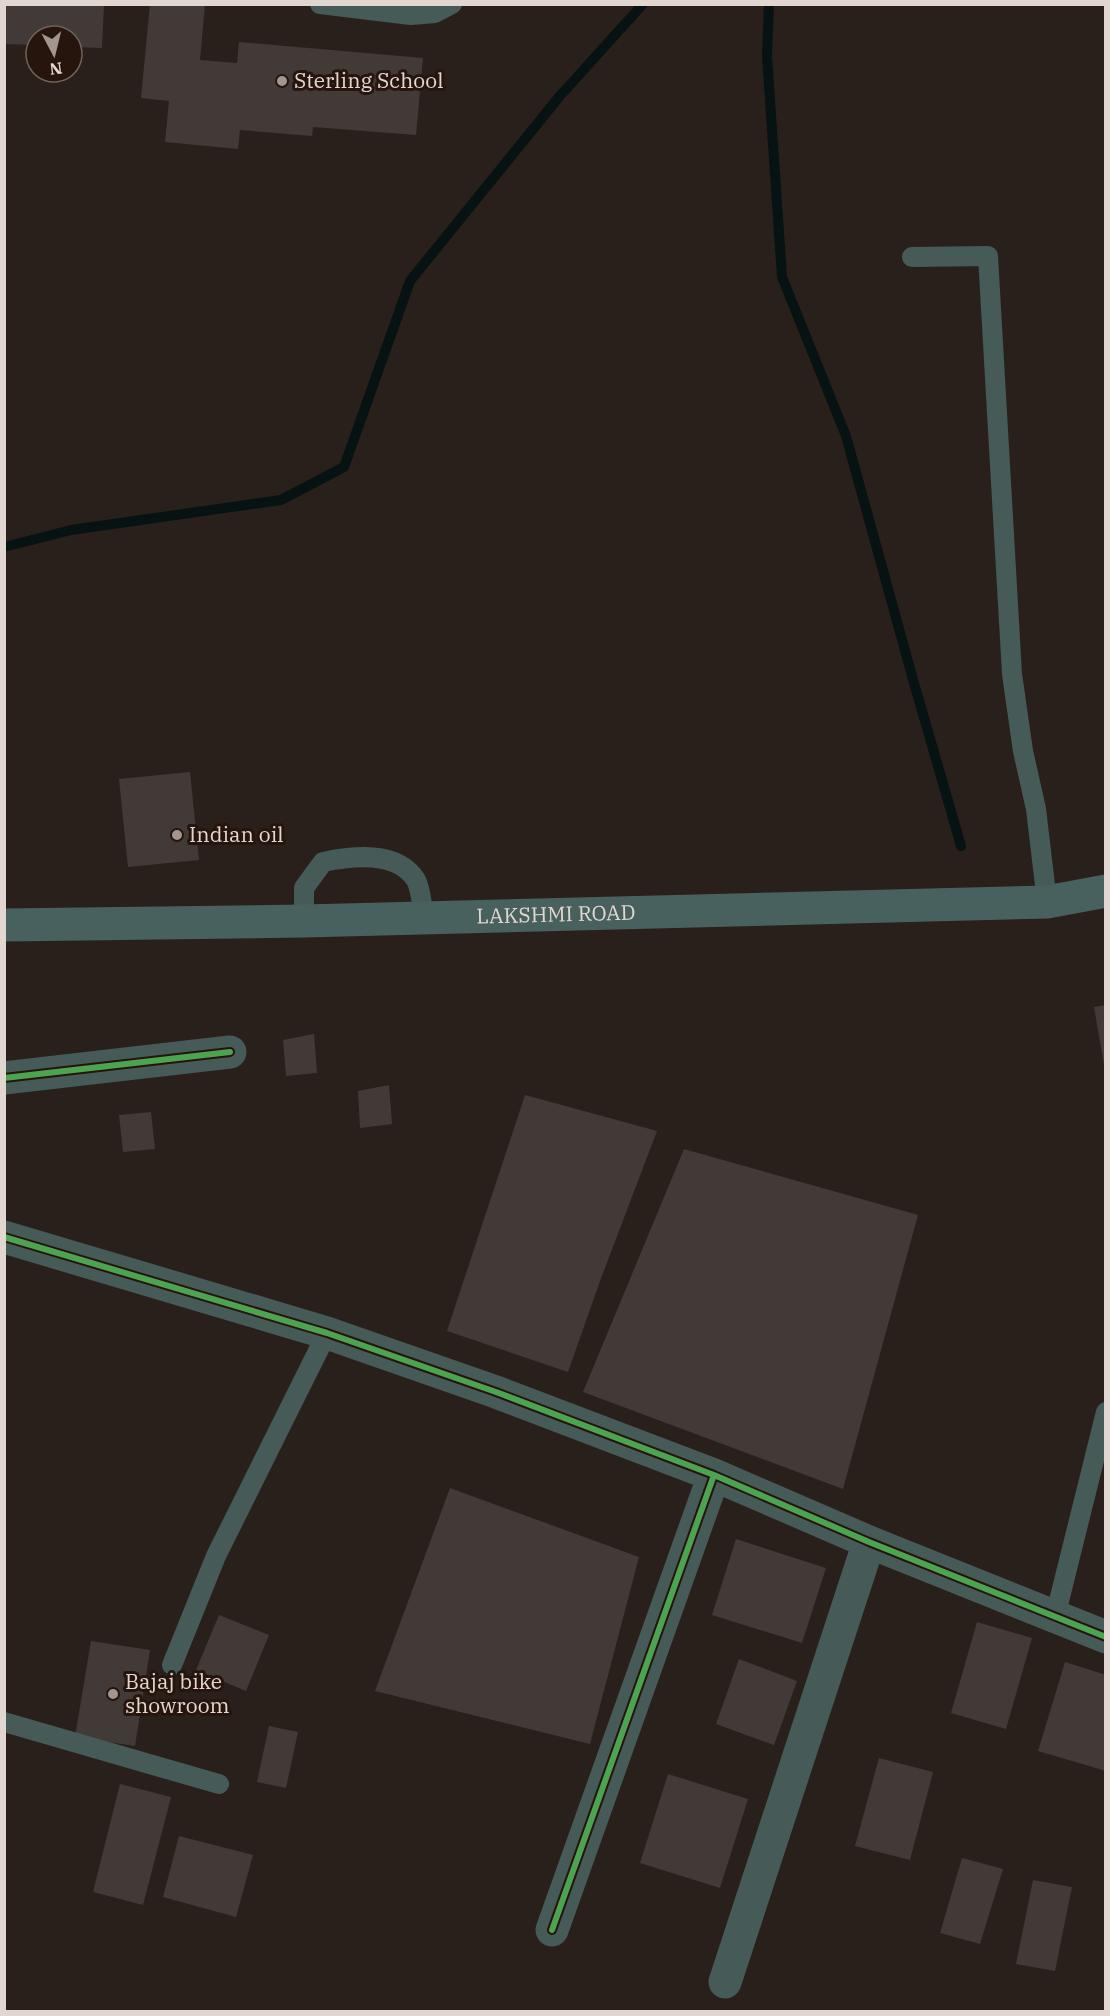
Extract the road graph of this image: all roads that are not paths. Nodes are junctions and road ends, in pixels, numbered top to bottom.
1 (320, 4) edge
2 (452, 4) edge
3 (912, 257) dead end
4 (1106, 891) edge
5 (1047, 902) junction
6 (424, 917) junction
7 (304, 921) junction
8 (4, 925) edge
9 (230, 1052) dead end
10 (4, 1078) edge
11 (4, 1237) edge
12 (327, 1334) junction
13 (1106, 1412) edge
14 (714, 1474) junction
15 (869, 1542) junction
16 (1055, 1617) junction
17 (1106, 1637) edge
18 (172, 1665) dead end
19 (4, 1722) edge
20 (219, 1784) dead end
21 (552, 1930) dead end
22 (726, 1983) dead end

1 - 2 lane
3 - 5 lane
4 - 5 main road, LAKSHMI ROAD
5 - 6 main road, LAKSHMI ROAD
6 - 7 main road, LAKSHMI ROAD
6 - 7 lane
7 - 8 main road, LAKSHMI ROAD
9 - 10 street
11 - 12 street
12 - 14 street
12 - 18 lane
13 - 16 lane
14 - 15 street
14 - 21 street
15 - 16 street
15 - 22 street
16 - 17 street
19 - 20 lane

